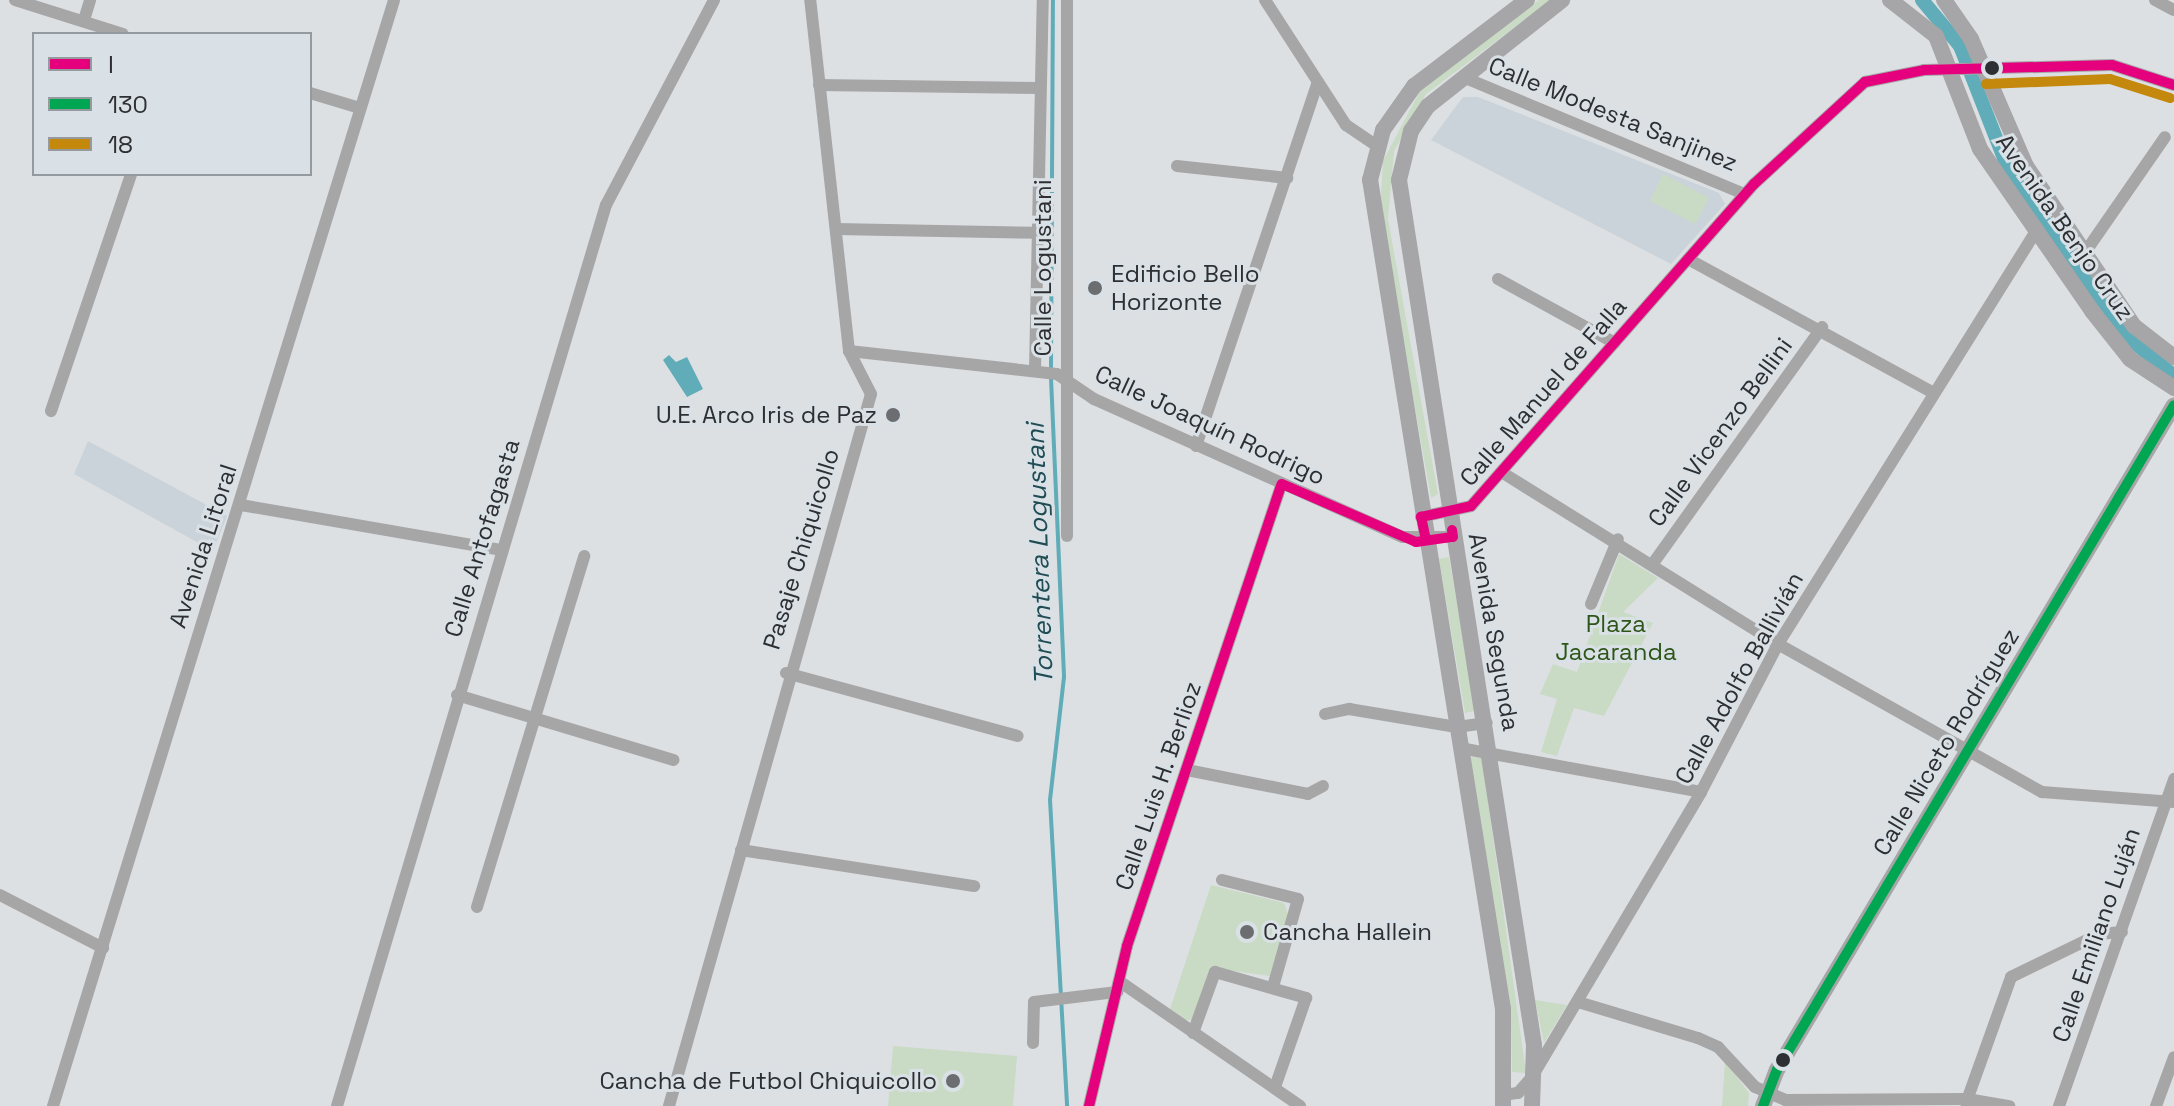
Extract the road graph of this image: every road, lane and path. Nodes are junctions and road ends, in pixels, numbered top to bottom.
1 (15, 0) edge
2 (90, 0) edge
3 (394, 0) edge
4 (714, 0) edge
5 (810, 0) edge
6 (1043, 0) edge
7 (1067, 0) edge
8 (1265, 0) edge
9 (1527, 0) edge
10 (1562, 0) edge
11 (1890, 0) edge
12 (1944, 0) edge
13 (2155, 0) edge
14 (2174, 10) edge
15 (84, 20) junction
16 (117, 32) edge
17 (1980, 70) junction
18 (1956, 71) junction
19 (1463, 77) junction
20 (1318, 82) junction
21 (819, 85) junction
22 (2174, 85) edge
23 (1040, 88) junction
24 (312, 94) edge
25 (360, 108) junction
26 (2165, 137) dead end
27 (1377, 146) junction
28 (1177, 166) dead end
29 (130, 176) edge
30 (1287, 178) junction
31 (1744, 194) junction
32 (836, 229) junction
33 (2036, 231) junction
34 (1037, 233) junction
35 (2084, 254) junction
36 (1688, 259) junction
37 (1498, 279) dead end
38 (1822, 327) junction
39 (1615, 343) junction
40 (849, 351) junction
41 (2174, 357) edge
42 (1050, 374) junction
43 (2174, 388) edge
44 (1930, 391) junction
45 (2174, 405) edge
46 (51, 411) dead end
47 (1196, 446) junction
48 (1503, 473) junction
49 (1282, 484) junction
50 (241, 505) junction
51 (1448, 513) junction
52 (1421, 517) junction
53 (1067, 536) dead end
54 (1453, 537) junction
55 (1618, 539) junction
56 (1426, 540) junction
57 (502, 550) junction
58 (584, 556) dead end
59 (1654, 562) junction
60 (1591, 604) dead end
61 (1778, 644) junction
62 (786, 673) junction
63 (457, 695) junction
64 (1325, 714) dead end
65 (534, 719) junction
66 (1487, 723) junction
67 (1457, 727) junction
68 (1018, 736) dead end
69 (1460, 748) junction
70 (1969, 750) junction
71 (1490, 751) junction
72 (673, 760) dead end
73 (1187, 770) junction
74 (2174, 779) edge
75 (1323, 786) dead end
76 (1701, 792) junction
77 (2170, 800) edge
78 (741, 850) junction
79 (1222, 880) dead end
80 (974, 886) dead end
81 (0, 895) edge
82 (477, 907) dead end
83 (2122, 932) junction
84 (103, 948) junction
85 (1118, 986) junction
86 (1273, 987) junction
87 (1578, 1002) junction
88 (1193, 1033) junction
89 (1033, 1043) dead end
90 (2174, 1057) edge
91 (1532, 1077) junction
92 (1275, 1087) junction
93 (1766, 1100) edge
94 (1503, 1101) edge
95 (1966, 1102) edge
96 (53, 1106) edge
97 (337, 1106) edge
98 (669, 1106) edge
99 (1089, 1106) edge
100 (1300, 1106) edge
101 (1532, 1106) edge
102 (2009, 1106) edge
103 (2059, 1106) edge
104 (2156, 1106) edge

1 - 15 street
2 - 15 street
3 - 25 street, Avenida Litoral
4 - 57 street, Calle Antofagasta
5 - 21 street, Pasaje Chiquicollo
6 - 23 street, Calle Logustani
7 - 42 street, Calle Logustani
8 - 20 street
9 - 27 main road
10 - 19 main road, Avenida Segunda
11 - 18 main road, Avenida Benjo Cruz
12 - 17 main road, Avenida Benjo Cruz
13 - 14 street
15 - 16 street
17 - 18 street, Calle Manuel de Falla
17 - 22 street, Calle Manuel de Falla
17 - 35 main road, Avenida Benjo Cruz
18 - 31 street, Calle Manuel de Falla
18 - 33 main road, Avenida Benjo Cruz
19 - 31 street, Calle Modesta Sanjinez
19 - 51 main road, Avenida Segunda
20 - 27 street
20 - 30 street
21 - 23 street
21 - 32 street, Pasaje Chiquicollo
23 - 34 street, Calle Logustani
24 - 25 street
25 - 50 street, Avenida Litoral
26 - 35 street
27 - 52 main road
28 - 30 street
29 - 46 street
30 - 47 street
31 - 36 street, Calle Manuel de Falla
32 - 34 street
32 - 40 street, Pasaje Chiquicollo
33 - 43 main road, Avenida Benjo Cruz
33 - 44 street, Calle Adolfo Ballivián
34 - 42 street, Calle Logustani
35 - 41 main road, Avenida Benjo Cruz
36 - 38 street
36 - 39 street, Calle Manuel de Falla
37 - 39 street
38 - 44 street
38 - 59 street, Calle Vicenzo Bellini
39 - 48 street, Calle Manuel de Falla
40 - 42 street, Calle Joaquín Rodrigo
40 - 62 street, Pasaje Chiquicollo
42 - 47 street, Calle Joaquín Rodrigo
42 - 53 street, Calle Logustani
44 - 61 street, Calle Adolfo Ballivián
45 - 70 main road, Calle Niceto Rodríguez
47 - 49 street, Calle Joaquín Rodrigo
48 - 51 street, Calle Manuel de Falla
48 - 55 street
49 - 56 street, Calle Joaquín Rodrigo
49 - 73 street, Calle Luis H. Berlioz
50 - 57 street
50 - 84 street, Avenida Litoral
51 - 52 street, Calle Manuel de Falla
51 - 54 main road, Avenida Segunda
52 - 56 main road
54 - 56 street, Calle Joaquín Rodrigo
54 - 66 main road, Avenida Segunda
55 - 59 street
55 - 60 street
56 - 67 main road
57 - 63 street, Calle Antofagasta
58 - 65 street
59 - 61 street
61 - 70 street
61 - 76 street, Calle Adolfo Ballivián
62 - 68 street
62 - 78 street, Pasaje Chiquicollo
63 - 65 street
63 - 97 street, Calle Antofagasta
64 - 67 street
65 - 72 street
65 - 82 street
66 - 67 street
66 - 71 main road, Avenida Segunda
67 - 69 main road
69 - 71 street
69 - 94 main road
70 - 77 street
70 - 93 main road, Calle Niceto Rodríguez
71 - 76 street
71 - 91 main road, Avenida Segunda
73 - 75 street
73 - 85 street, Calle Luis H. Berlioz
74 - 77 street, Calle Emiliano Luján
76 - 87 street, Calle Adolfo Ballivián
77 - 83 street, Calle Emiliano Luján
78 - 80 street
78 - 98 street, Pasaje Chiquicollo
79 - 86 street
81 - 84 street
83 - 95 street
83 - 103 street, Calle Emiliano Luján
84 - 96 street, Avenida Litoral
85 - 88 street
85 - 89 street
85 - 99 street, Calle Luis H. Berlioz
86 - 88 street
86 - 92 street
87 - 91 street, Calle Adolfo Ballivián
87 - 93 street
88 - 92 street
90 - 104 street
91 - 94 street, Calle Adolfo Ballivián
91 - 101 main road, Avenida Segunda
92 - 100 street
93 - 95 street
95 - 102 street

